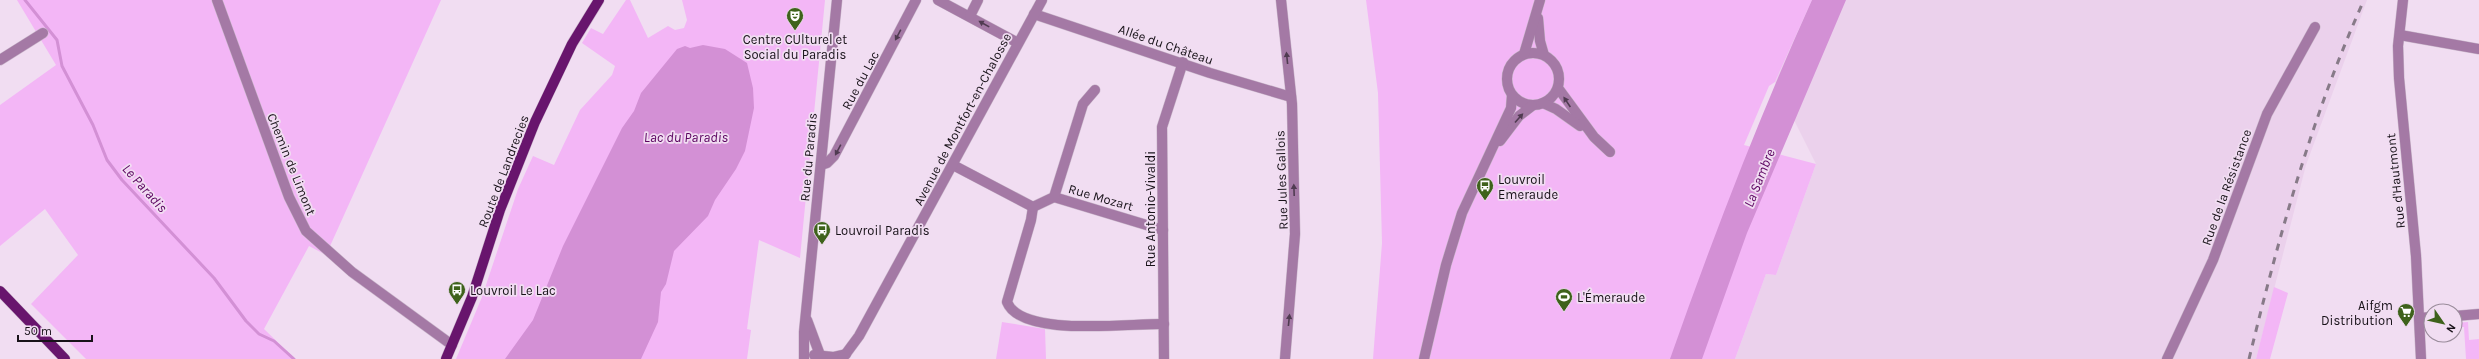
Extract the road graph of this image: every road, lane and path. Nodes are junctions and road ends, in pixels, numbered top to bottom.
1 (217, 0) edge
2 (599, 0) edge
3 (837, 0) edge
4 (916, 0) edge
5 (938, 0) edge
6 (978, 0) edge
7 (1042, 0) edge
8 (1280, 0) edge
9 (2404, 0) edge
10 (1539, 5) edge
11 (1034, 14) junction
12 (970, 16) junction
13 (2315, 27) dead end
14 (43, 33) dead end
15 (2400, 34) junction
16 (1018, 43) junction
17 (2479, 49) edge
18 (1524, 54) junction
19 (1544, 55) junction
20 (0, 60) edge
21 (1183, 62) junction
22 (1558, 88) junction
23 (1095, 90) dead end
24 (1512, 95) junction
25 (1291, 97) junction
26 (1543, 103) junction
27 (1532, 106) junction
28 (1594, 137) junction
29 (1610, 152) dead end
30 (1491, 154) junction
31 (953, 165) junction
32 (820, 166) junction
33 (1054, 197) junction
34 (1033, 207) junction
35 (1162, 230) junction
36 (0, 291) edge
37 (2479, 314) edge
38 (2463, 315) edge
39 (806, 316) junction
40 (2420, 318) junction
41 (2423, 318) edge
42 (1164, 324) junction
43 (452, 345) junction
44 (844, 356) edge
45 (826, 357) edge
46 (65, 359) edge
47 (446, 359) edge
48 (804, 359) edge
49 (807, 359) edge
50 (1164, 359) edge
51 (1285, 359) edge
52 (1424, 359) edge
53 (2167, 359) edge
54 (2421, 359) edge

1 - 43 street, Chemin de Limont
2 - 43 main road, Route de Landrecies
3 - 32 street, Rue du Paradis
4 -> 32 street, Rue du Lac
5 - 12 street
6 - 12 street
7 - 11 street, Avenue de Montfort-en-Chalosse
25 -> 8 street, Rue Jules Gallois
9 - 15 street, Rue d'Hautmont
10 - 18 street
10 - 19 street
11 - 16 street, Avenue de Montfort-en-Chalosse
11 - 21 street, Allée du Château
16 -> 12 street
13 - 53 street, Rue de la Résistance
14 - 20 street
15 - 17 street
15 - 40 street, Rue d'Hautmont
16 - 31 street, Avenue de Montfort-en-Chalosse
18 - 19 street
18 - 24 street
19 - 22 street
21 - 25 street, Allée du Château
21 - 35 street, Rue Antonio-Vivaldi
22 - 26 street
28 -> 22 street
23 - 33 street
24 - 27 street
24 - 30 street
51 -> 25 street, Rue Jules Gallois
26 - 27 street
26 - 28 street
30 -> 27 street
28 - 29 street
30 - 52 street
31 - 34 street
31 - 44 street, Avenue de Montfort-en-Chalosse
32 - 39 street, Rue du Paradis
33 - 34 street
33 - 35 street, Rue Mozart
34 - 42 street
35 - 42 street, Rue Antonio-Vivaldi
36 - 46 main road
37 - 38 street
39 - 45 street, Rue du Paradis
39 - 48 street, Rue du Paradis
40 - 41 street
40 - 54 street, Rue d'Hautmont
42 - 50 street, Rue Antonio-Vivaldi
43 - 47 main road, Route de Landrecies
44 - 45 street, Avenue de Montfort-en-Chalosse
45 - 49 street, Avenue de Montfort-en-Chalosse

